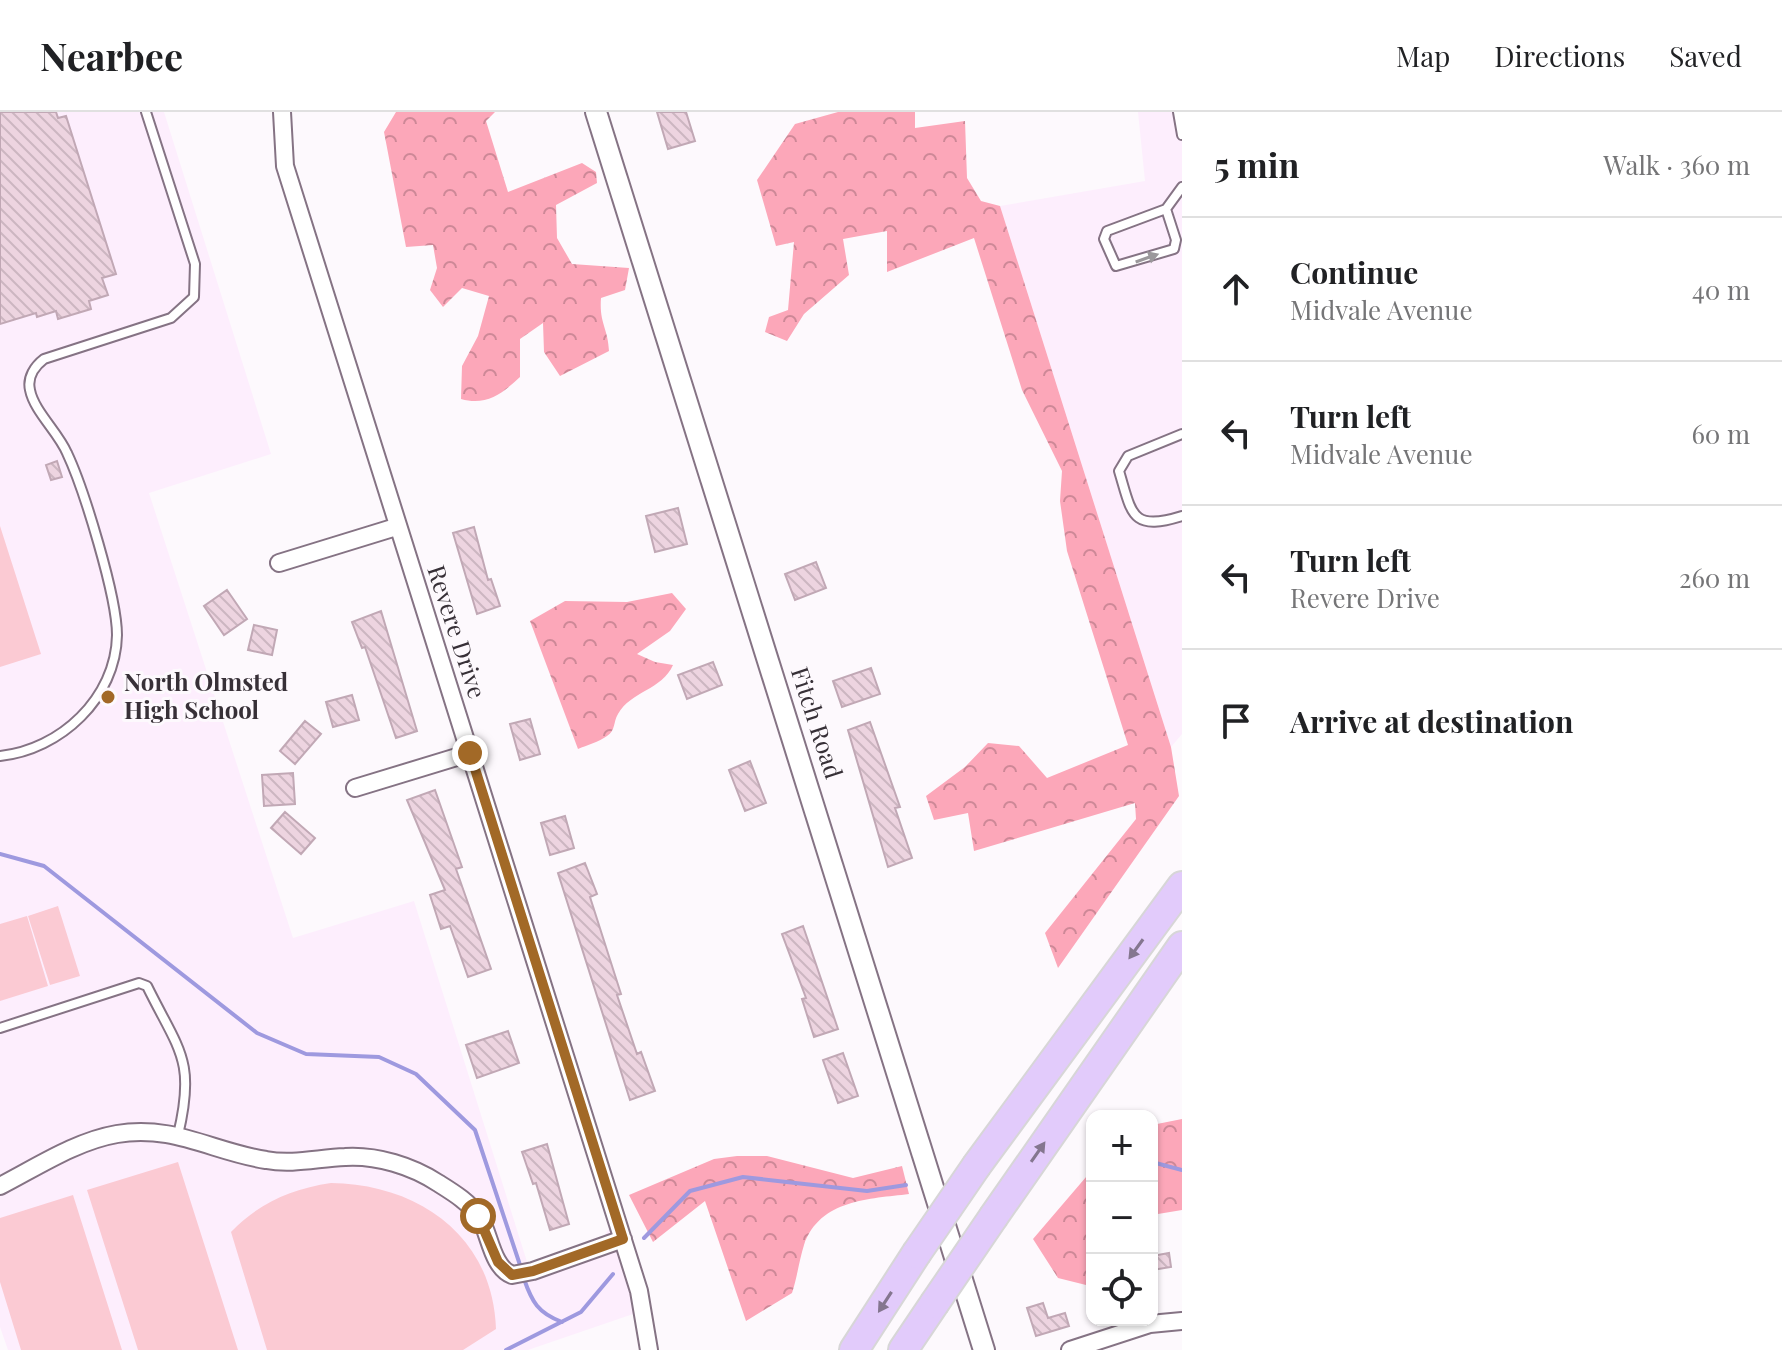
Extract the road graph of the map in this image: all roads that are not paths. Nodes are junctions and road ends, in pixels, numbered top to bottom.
1 (146, 112) edge
2 (282, 112) edge
3 (596, 112) edge
4 (1178, 112) edge
5 (1182, 135) edge
6 (1182, 187) edge
7 (1166, 209) junction
8 (1182, 434) edge
9 (1182, 516) edge
10 (396, 527) junction
11 (279, 563) dead end
12 (470, 753) junction
13 (0, 756) edge
14 (355, 788) dead end
15 (1182, 886) edge
16 (1182, 946) edge
17 (0, 1028) edge
18 (178, 1135) junction
19 (0, 1186) edge
20 (623, 1239) junction
21 (1182, 1321) edge
22 (649, 1350) edge
23 (854, 1350) edge
24 (903, 1350) edge
25 (984, 1350) edge
26 (1070, 1350) edge

1 - 13 lane
2 - 10 street, Revere Drive
3 - 25 street, Fitch Road
4 - 5 lane
6 - 7 lane
7 -> 7 lane
8 - 9 lane
10 - 11 street
10 - 12 street, Revere Drive
12 - 14 street
12 - 20 street, Revere Drive
15 -> 23 highway, bridge
24 -> 16 highway, bridge
17 - 18 lane
18 - 19 street
18 - 20 street
20 - 22 street, Revere Drive
21 - 26 street

